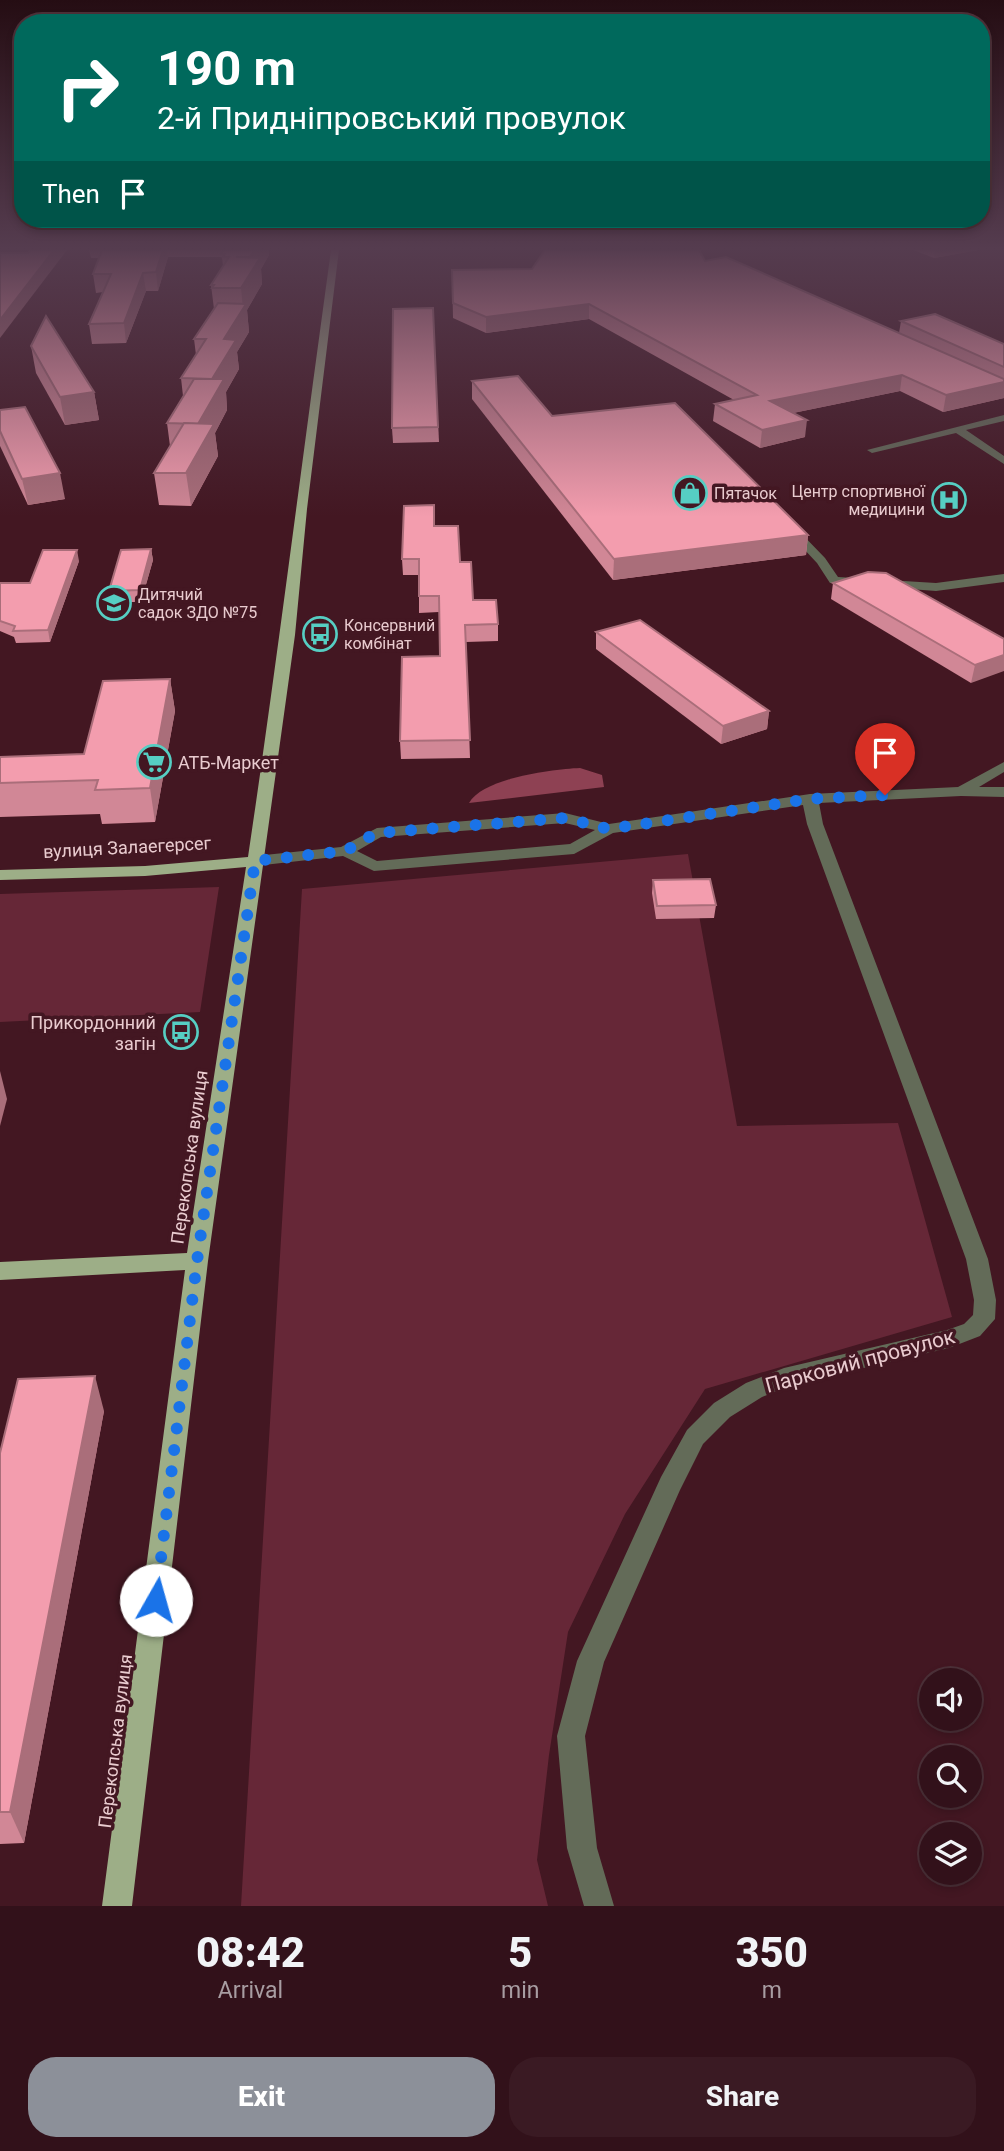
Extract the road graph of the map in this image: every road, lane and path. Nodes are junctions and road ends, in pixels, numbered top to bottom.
1 (323, 339) edge
2 (1004, 418) edge
3 (958, 429) junction
4 (872, 450) dead end
5 (1004, 461) edge
6 (785, 523) edge
7 (1004, 578) edge
8 (1004, 766) edge
9 (961, 791) junction
10 (1004, 792) edge
11 (810, 799) junction
12 (609, 829) junction
13 (345, 851) junction
14 (255, 861) junction
15 (0, 875) edge
16 (197, 1261) junction
17 (0, 1271) edge
18 (117, 1906) edge
19 (599, 1906) edge

1 - 14 main road, Перекопська вулиця
2 - 3 street
3 - 4 street
3 - 5 street
6 - 7 street
8 - 9 street
9 - 10 street
9 - 11 street
11 - 12 street
11 - 19 street, Парковий провулок
12 - 13 street
12 - 13 street
13 - 14 street
14 - 15 main road, вулиця Залаегерсег
14 - 16 main road, Перекопська вулиця
16 - 17 main road
16 - 18 main road, Перекопська вулиця

